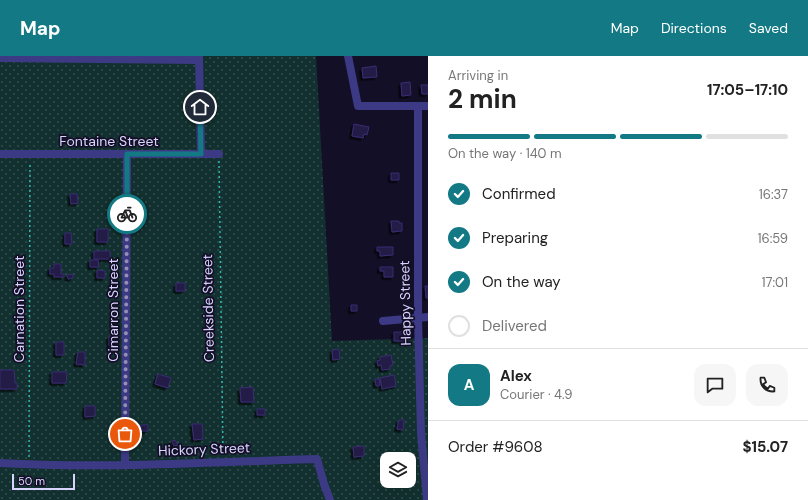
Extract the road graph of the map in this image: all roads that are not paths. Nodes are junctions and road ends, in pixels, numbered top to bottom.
1 (348, 56) edge
2 (0, 58) edge
3 (199, 58) edge
4 (418, 106) junction
5 (428, 106) edge
6 (0, 154) edge
7 (127, 154) junction
8 (201, 154) junction
9 (219, 154) road end
10 (428, 317) edge
11 (418, 318) junction
12 (383, 321) dead end
13 (0, 463) edge
14 (125, 466) junction
15 (330, 500) edge
16 (427, 500) edge

1 - 4 street
2 - 3 street
3 - 8 street
4 - 5 street
4 - 11 street, Happy Street
6 - 7 street, Fontaine Street
7 - 8 street, Fontaine Street
7 - 14 street, Cimarron Street
8 - 9 street, Fontaine Street
10 - 11 street
11 - 12 street
11 - 16 street, Happy Street
13 - 14 street, Hickory Street
14 - 15 street, Hickory Street

